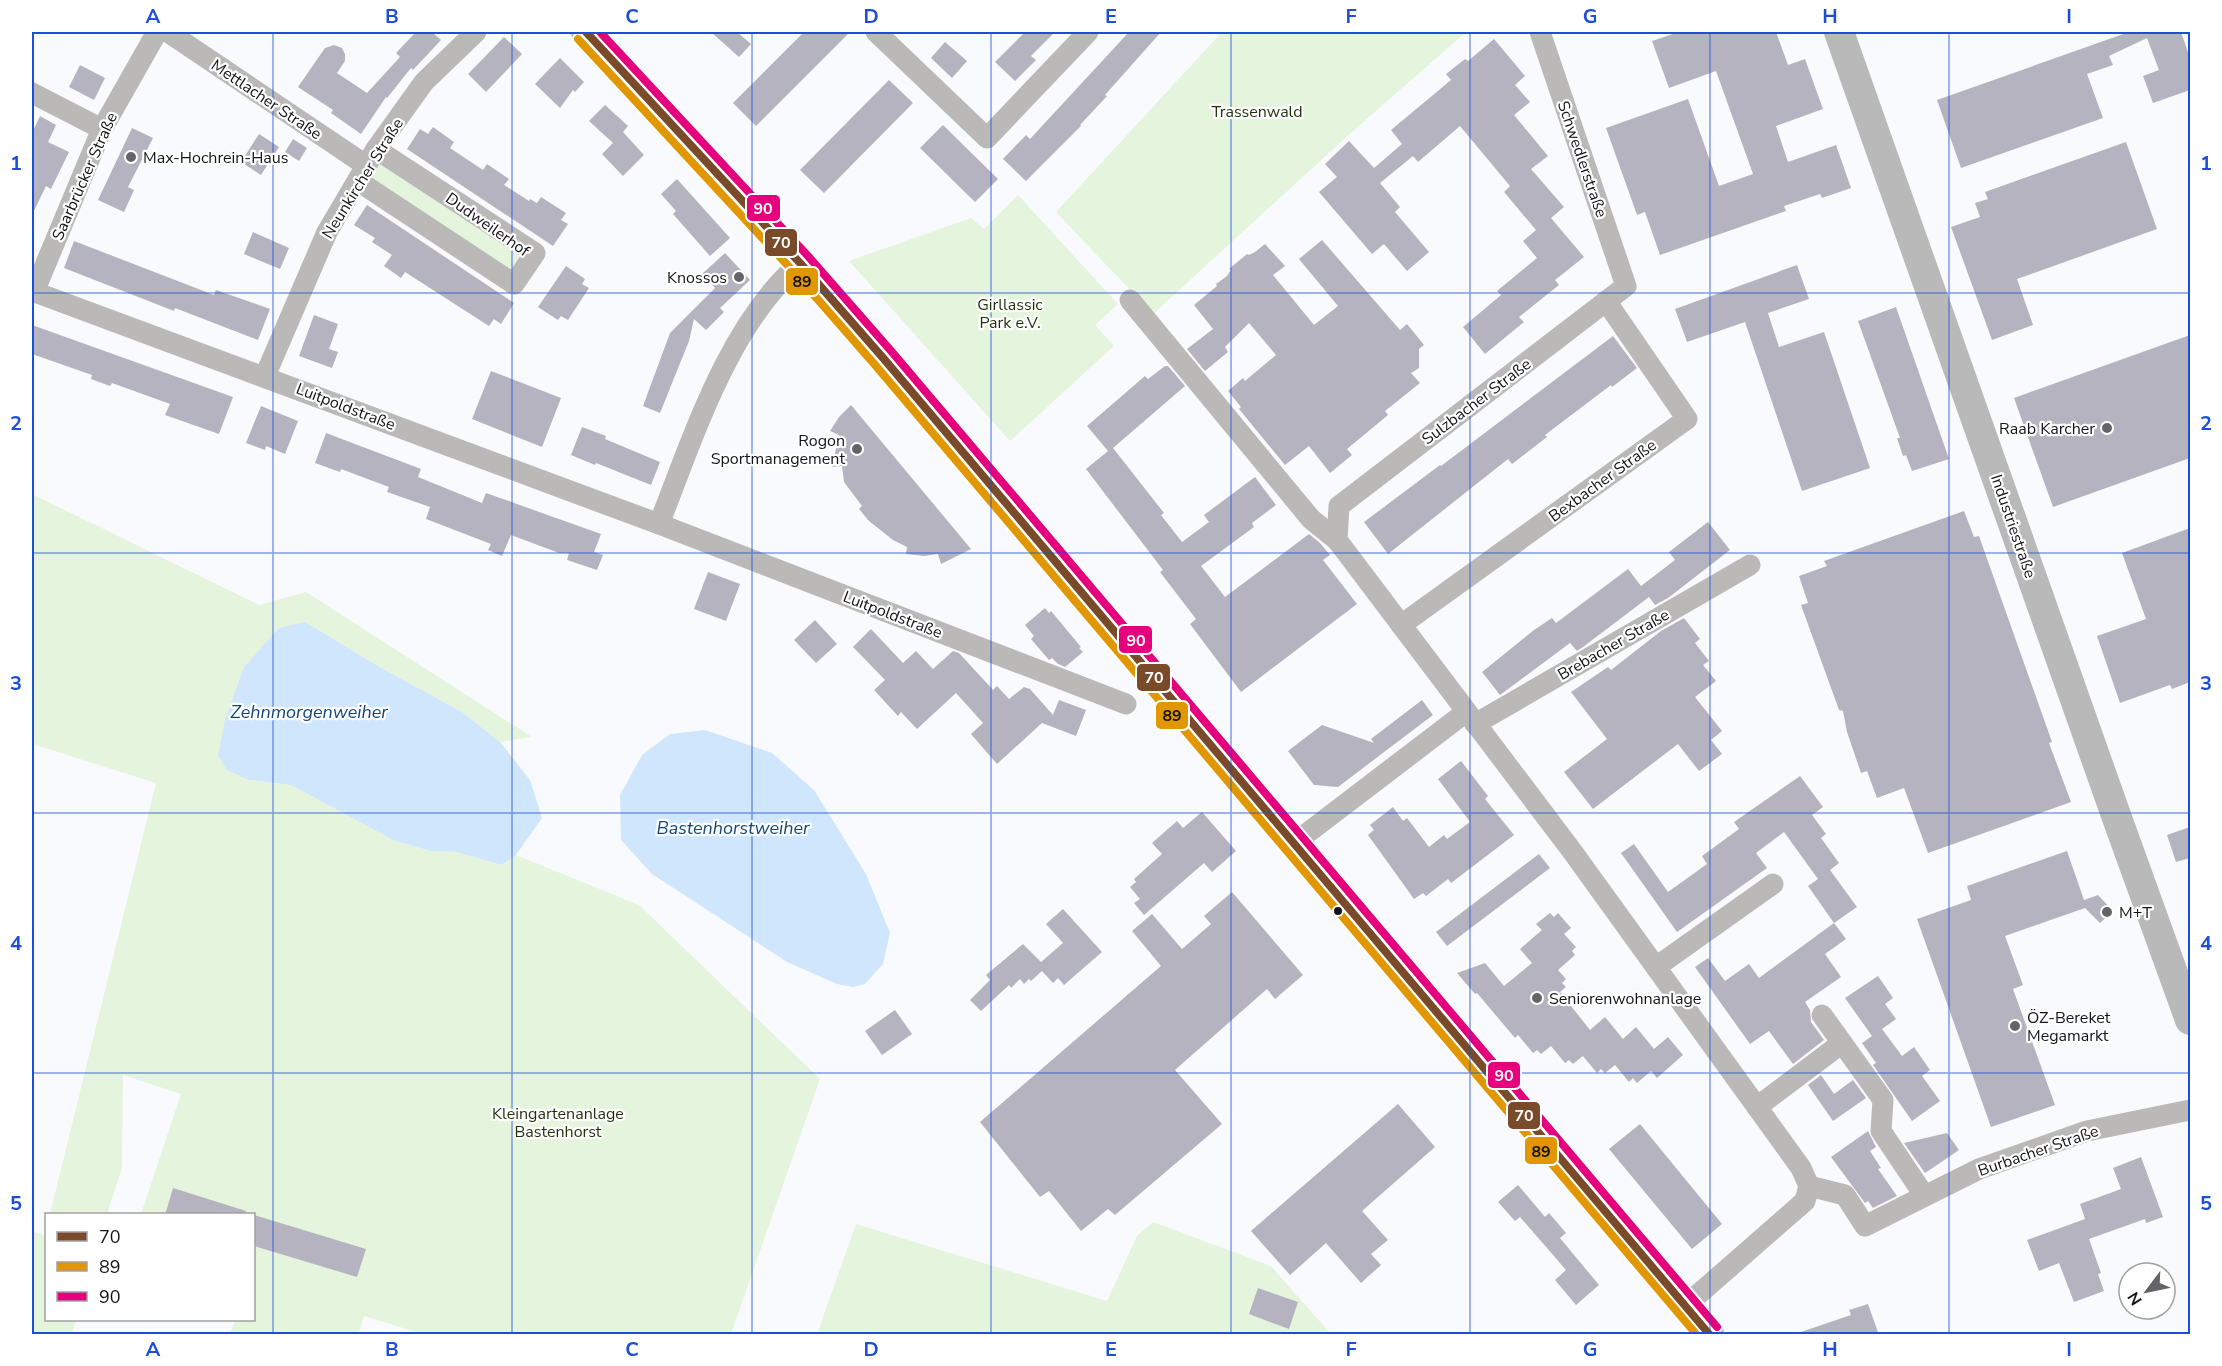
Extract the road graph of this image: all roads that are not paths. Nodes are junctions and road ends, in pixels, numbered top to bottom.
1 (157, 32) edge
2 (168, 32) edge
3 (476, 32) edge
4 (586, 32) edge
5 (876, 32) edge
6 (1089, 32) edge
7 (1540, 32) edge
8 (1839, 32) edge
9 (32, 93) edge
10 (102, 129) junction
11 (367, 165) junction
12 (800, 263) junction
13 (1626, 286) joint
14 (33, 291) edge
15 (1130, 300) dead end
16 (1606, 301) junction
17 (265, 376) junction
18 (659, 524) junction
19 (1337, 531) junction
20 (1750, 565) dead end
21 (1401, 625) junction
22 (1126, 704) dead end
23 (1470, 718) junction
24 (1293, 844) junction
25 (1773, 884) dead end
26 (1656, 967) junction
27 (1822, 1015) dead end
28 (2190, 1020) edge
29 (1842, 1042) junction
30 (1757, 1107) junction
31 (2190, 1110) edge
32 (1809, 1186) junction
33 (1924, 1195) junction
34 (1684, 1306) junction
35 (1709, 1335) edge

1 - 10 street, Saarbrücker Straße
2 - 11 street, Mettlacher Straße
3 - 11 street, Neunkircher Straße
4 - 12 main road
5 - 6 street
7 - 13 street, Schwedlerstraße
8 - 28 main road, Industriestraße
9 - 10 street
10 - 14 street, Saarbrücker Straße
11 - 11 street, Dudweilerhof
11 - 17 street, Neunkircher Straße
12 - 18 street
12 - 24 main road
13 - 16 street, Sulzbacher Straße
14 - 17 street, Luitpoldstraße
15 - 19 street
16 - 19 street, Sulzbacher Straße
16 - 21 street, Bexbacher Straße
17 - 18 street, Luitpoldstraße
18 - 22 street, Luitpoldstraße
19 - 21 street
20 - 23 street, Brebacher Straße
21 - 23 street
23 - 24 street, Brebacher Straße
23 - 26 street
24 - 34 main road
25 - 26 street
26 - 30 street
27 - 29 street
29 - 30 street
29 - 33 street
30 - 32 street
31 - 33 street, Burbacher Straße
32 - 33 street, Burbacher Straße
32 - 34 street
34 - 35 main road

